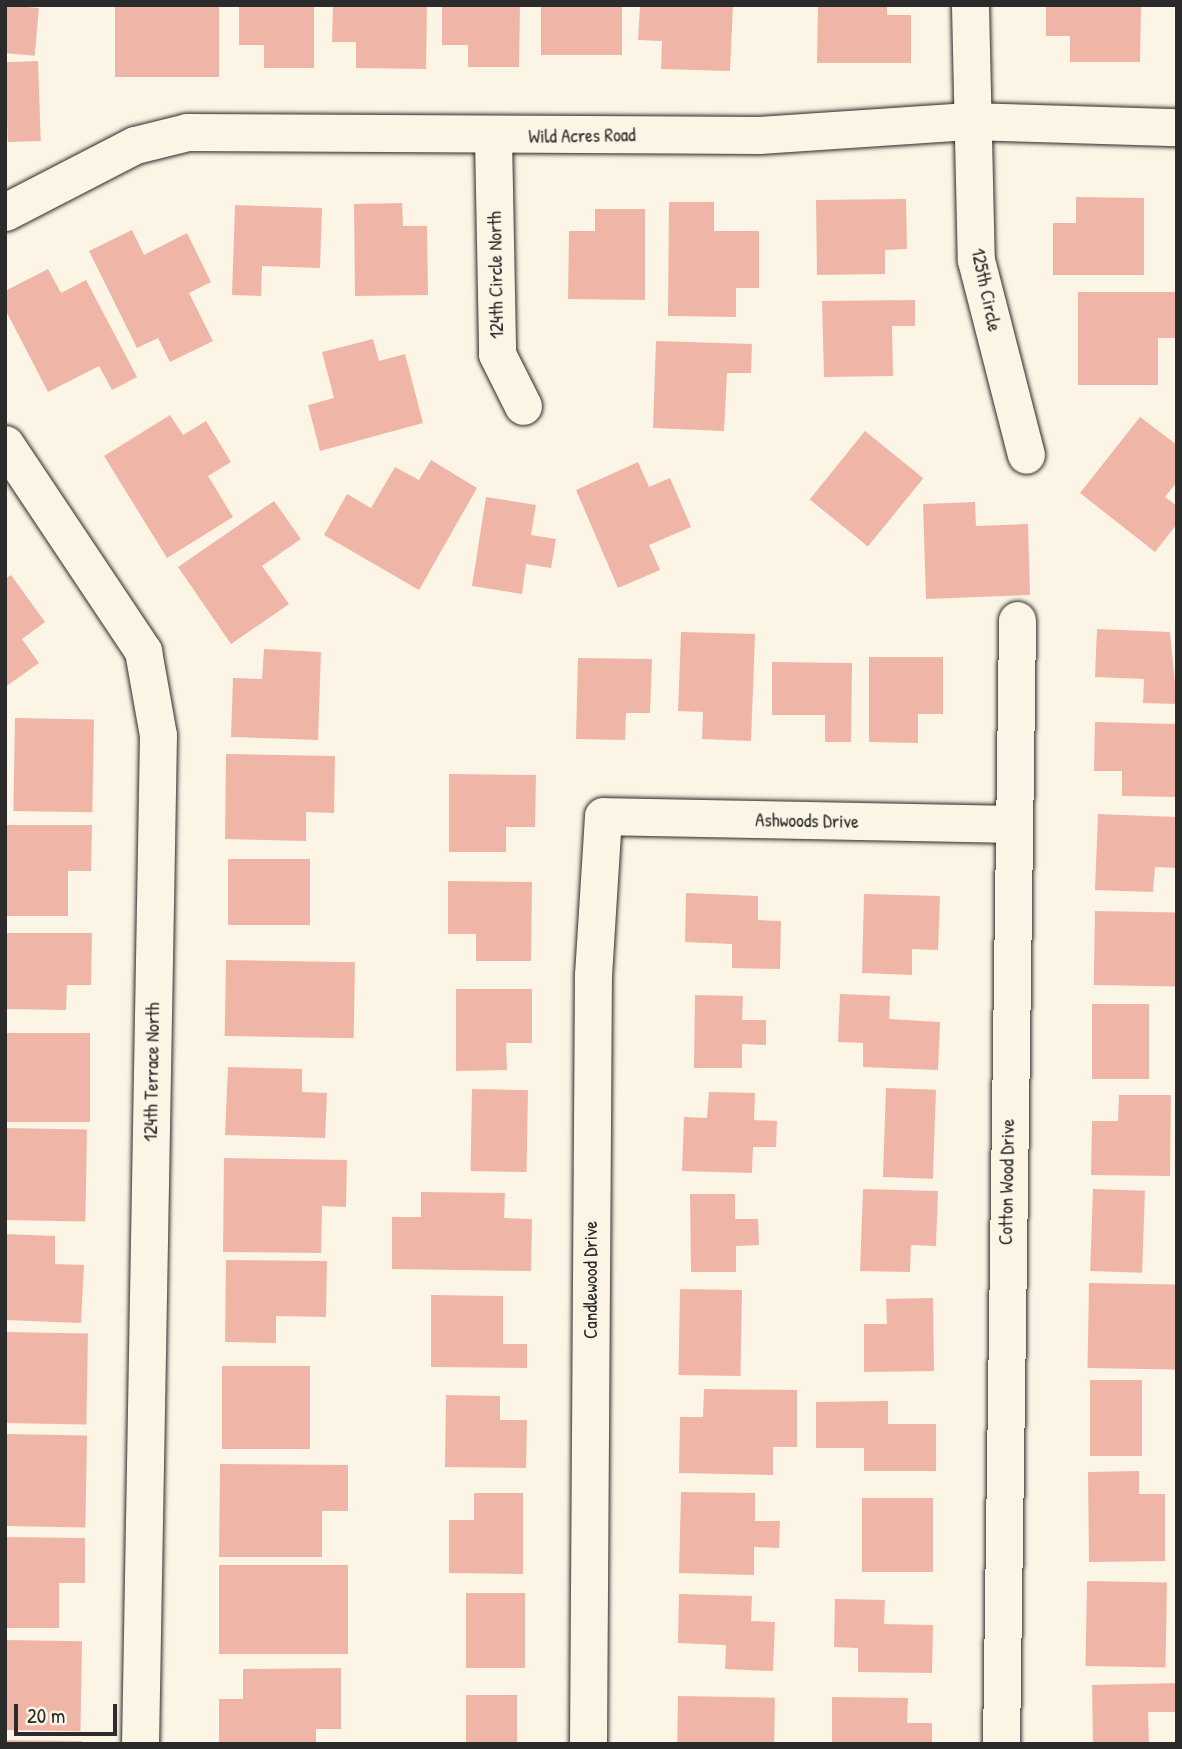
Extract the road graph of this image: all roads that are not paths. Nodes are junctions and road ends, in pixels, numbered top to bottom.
1 (971, 5) edge
2 (970, 121) junction
3 (1177, 127) edge
4 (493, 137) junction
5 (5, 212) edge
6 (523, 406) dead end
7 (5, 444) edge
8 (1026, 455) dead end
9 (1017, 620) dead end
10 (603, 816) joint
11 (1011, 824) junction
12 (140, 1744) edge
13 (588, 1744) edge
14 (1001, 1744) edge

1 - 2 street, 125th Circle
2 - 3 street, Wild Acres Road
2 - 4 street, Wild Acres Road
2 - 8 street, 125th Circle
4 - 5 street, Wild Acres Road
4 - 6 street, 124th Circle North
7 - 12 street, 124th Terrace North
9 - 11 street, Cotton Wood Drive
10 - 11 street, Ashwoods Drive
10 - 13 street, Candlewood Drive
11 - 14 street, Cotton Wood Drive

